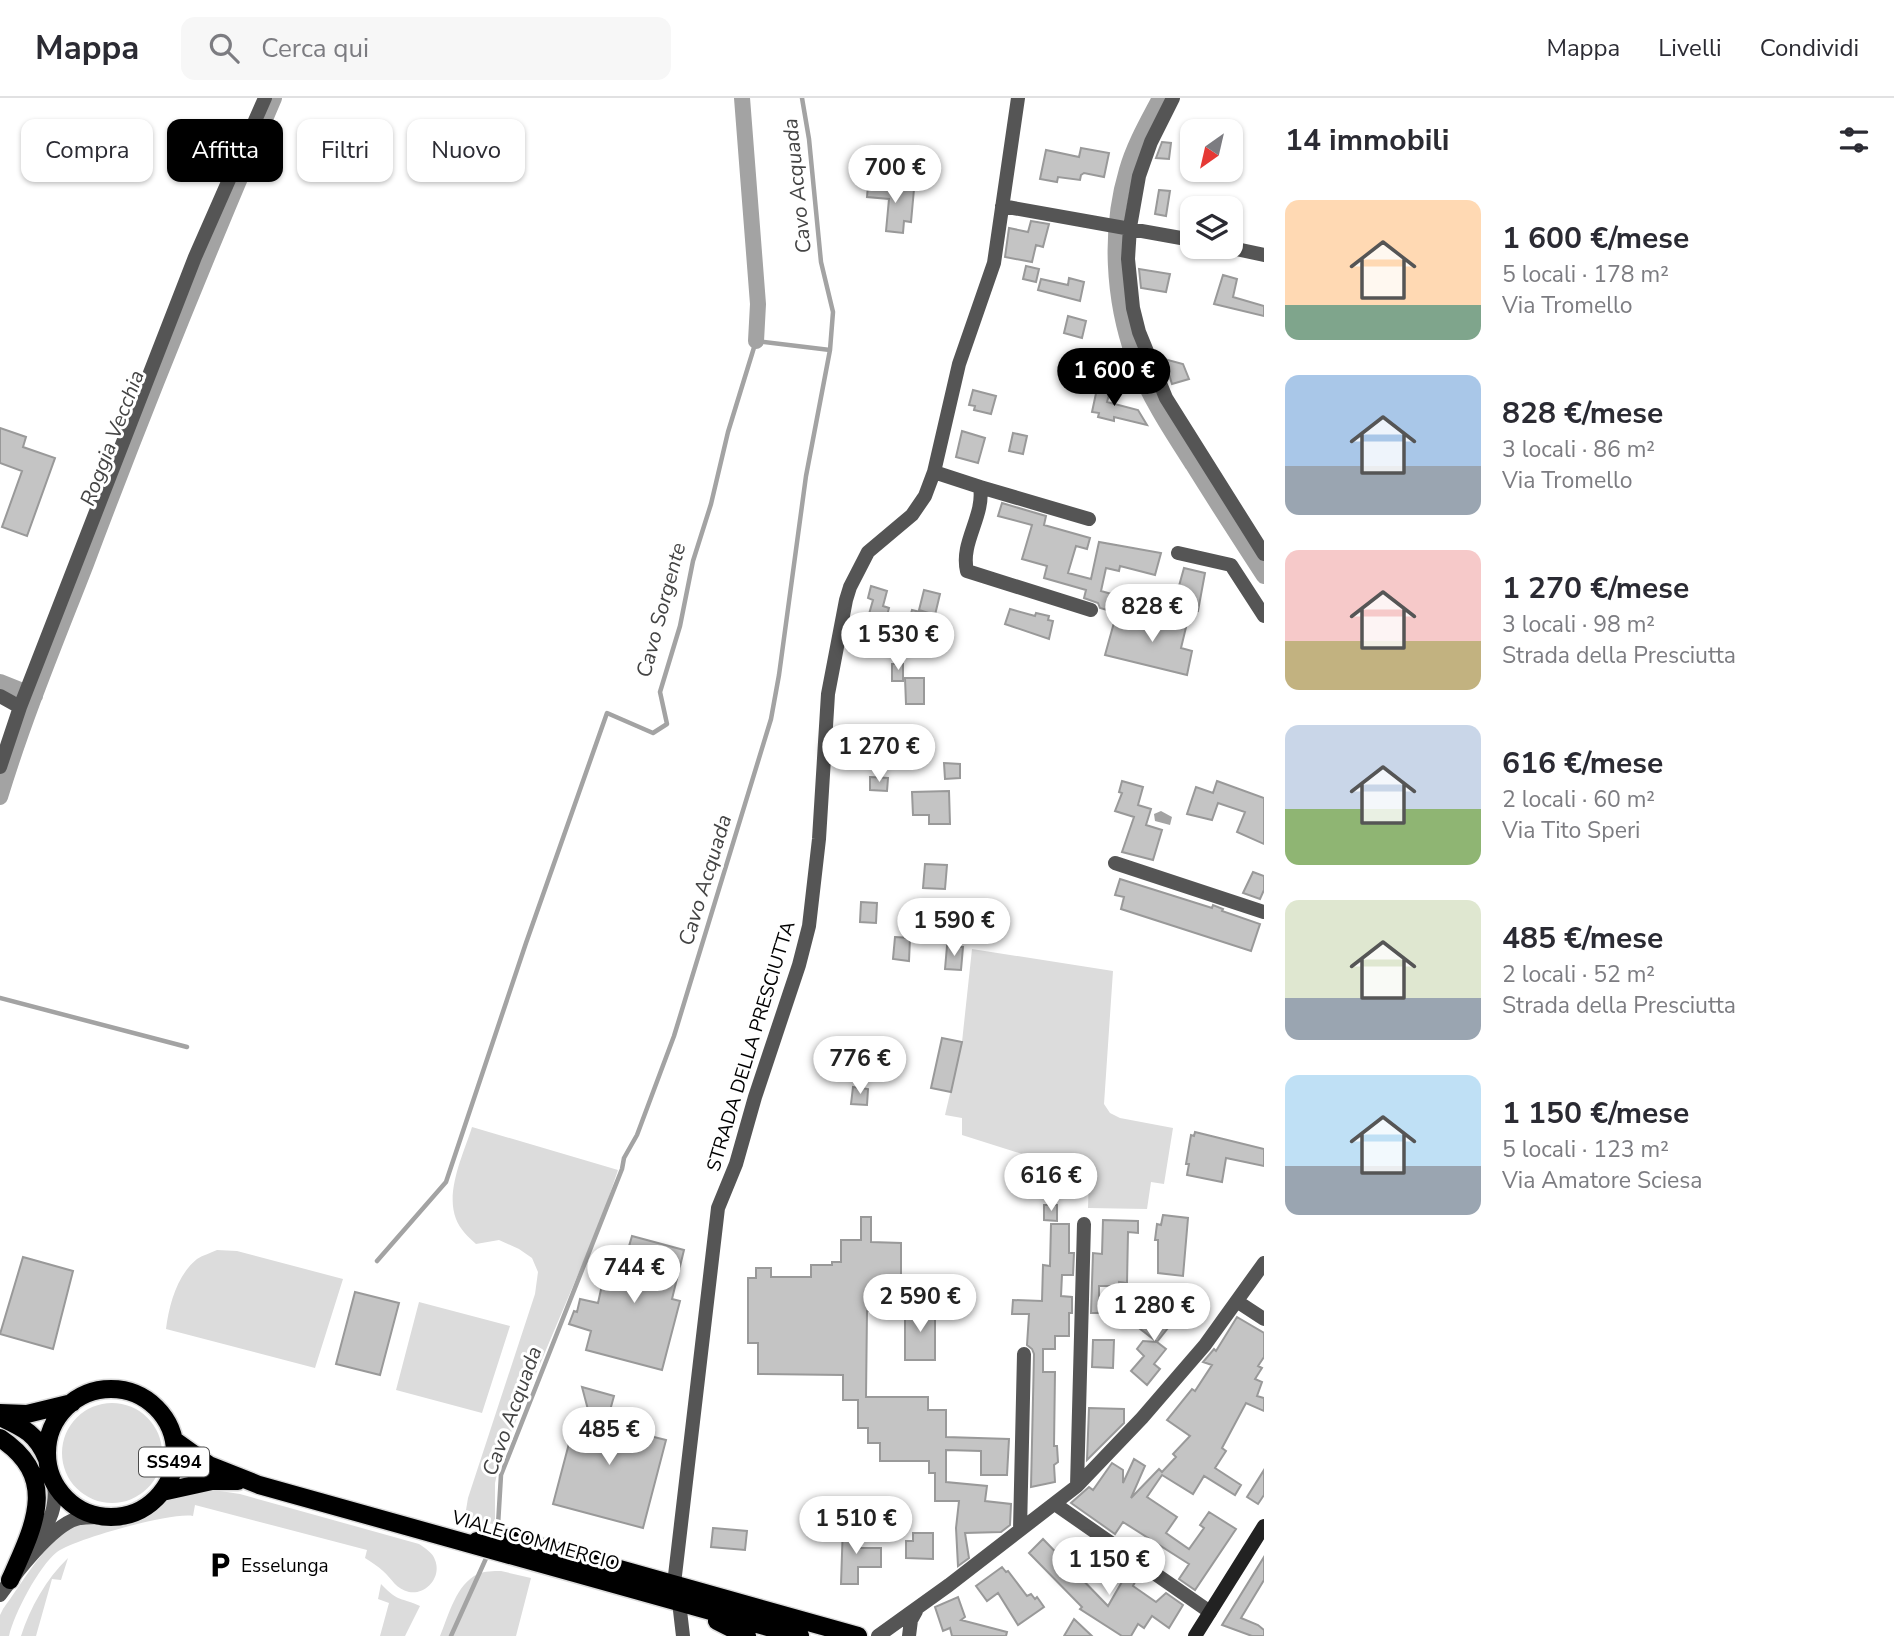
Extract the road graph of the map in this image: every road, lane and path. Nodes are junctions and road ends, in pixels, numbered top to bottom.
1 (265, 98) edge
2 (1018, 98) edge
3 (1173, 98) edge
4 (1002, 206) junction
5 (1121, 226) junction
6 (1180, 238) edge
7 (1243, 250) edge
8 (1264, 255) edge
9 (934, 472) junction
10 (980, 487) junction
11 (1089, 519) dead end
12 (1178, 553) dead end
13 (1264, 554) edge
14 (1091, 610) dead end
15 (1264, 616) edge
16 (0, 696) edge
17 (24, 697) junction
18 (0, 767) edge
19 (1115, 863) dead end
20 (1264, 912) edge
21 (1083, 1224) dead end
22 (1264, 1263) edge
23 (1238, 1302) junction
24 (1264, 1319) edge
25 (1024, 1354) dead end
26 (72, 1403) junction
27 (0, 1415) edge
28 (0, 1438) edge
29 (174, 1440) junction
30 (48, 1460) junction
31 (54, 1481) junction
32 (259, 1485) junction
33 (1077, 1486) junction
34 (162, 1492) junction
35 (1055, 1504) junction
36 (109, 1517) junction
37 (1020, 1530) junction
38 (1263, 1532) edge
39 (507, 1545) junction
40 (10, 1581) edge
41 (674, 1584) junction
42 (679, 1602) junction
43 (918, 1609) junction
44 (1210, 1612) junction
45 (683, 1636) edge
46 (747, 1636) edge
47 (800, 1636) edge
48 (858, 1636) edge
49 (878, 1636) edge
50 (909, 1636) edge
51 (1195, 1636) edge

1 - 17 street
2 - 4 street, STRADA DELLA PRESCIUTTA
3 - 5 street
4 - 5 street
4 - 9 street, STRADA DELLA PRESCIUTTA
5 - 6 street
5 - 13 street
7 - 8 street
9 - 10 street
9 - 41 street, STRADA DELLA PRESCIUTTA
10 - 11 street
10 - 14 street
12 - 15 street
16 - 17 street
17 - 18 street
19 - 20 street
21 - 33 street
22 - 23 street
23 - 24 street
23 - 33 street
25 - 37 street
26 - 27 main road, VIALE COMMERCIO / SS494
26 - 29 main road, VIALE COMMERCIO / SS494
26 - 30 main road, VIALE COMMERCIO / SS494
27 - 30 main road, VIALE COMMERCIO / SS494
28 - 40 main road
29 - 32 main road, VIALE COMMERCIO / SS494
29 - 34 main road, SS494
30 - 31 main road, VIALE COMMERCIO / SS494
31 - 36 main road, VIALE COMMERCIO / SS494
31 - 40 street
32 - 34 main road, VIALE COMMERCIO / SS494
32 - 39 main road, VIALE COMMERCIO / SS494
33 - 35 street
34 - 36 main road, VIALE COMMERCIO / SS494
35 - 37 street
35 - 44 street
36 - 40 street
37 - 43 street
38 - 44 main road
39 - 41 main road
39 - 42 main road, VIALE COMMERCIO / SS494
41 - 48 main road
42 - 45 street
42 - 46 main road
42 - 47 main road, VIALE COMMERCIO / SS494
43 - 49 street
43 - 50 street
44 - 51 main road

